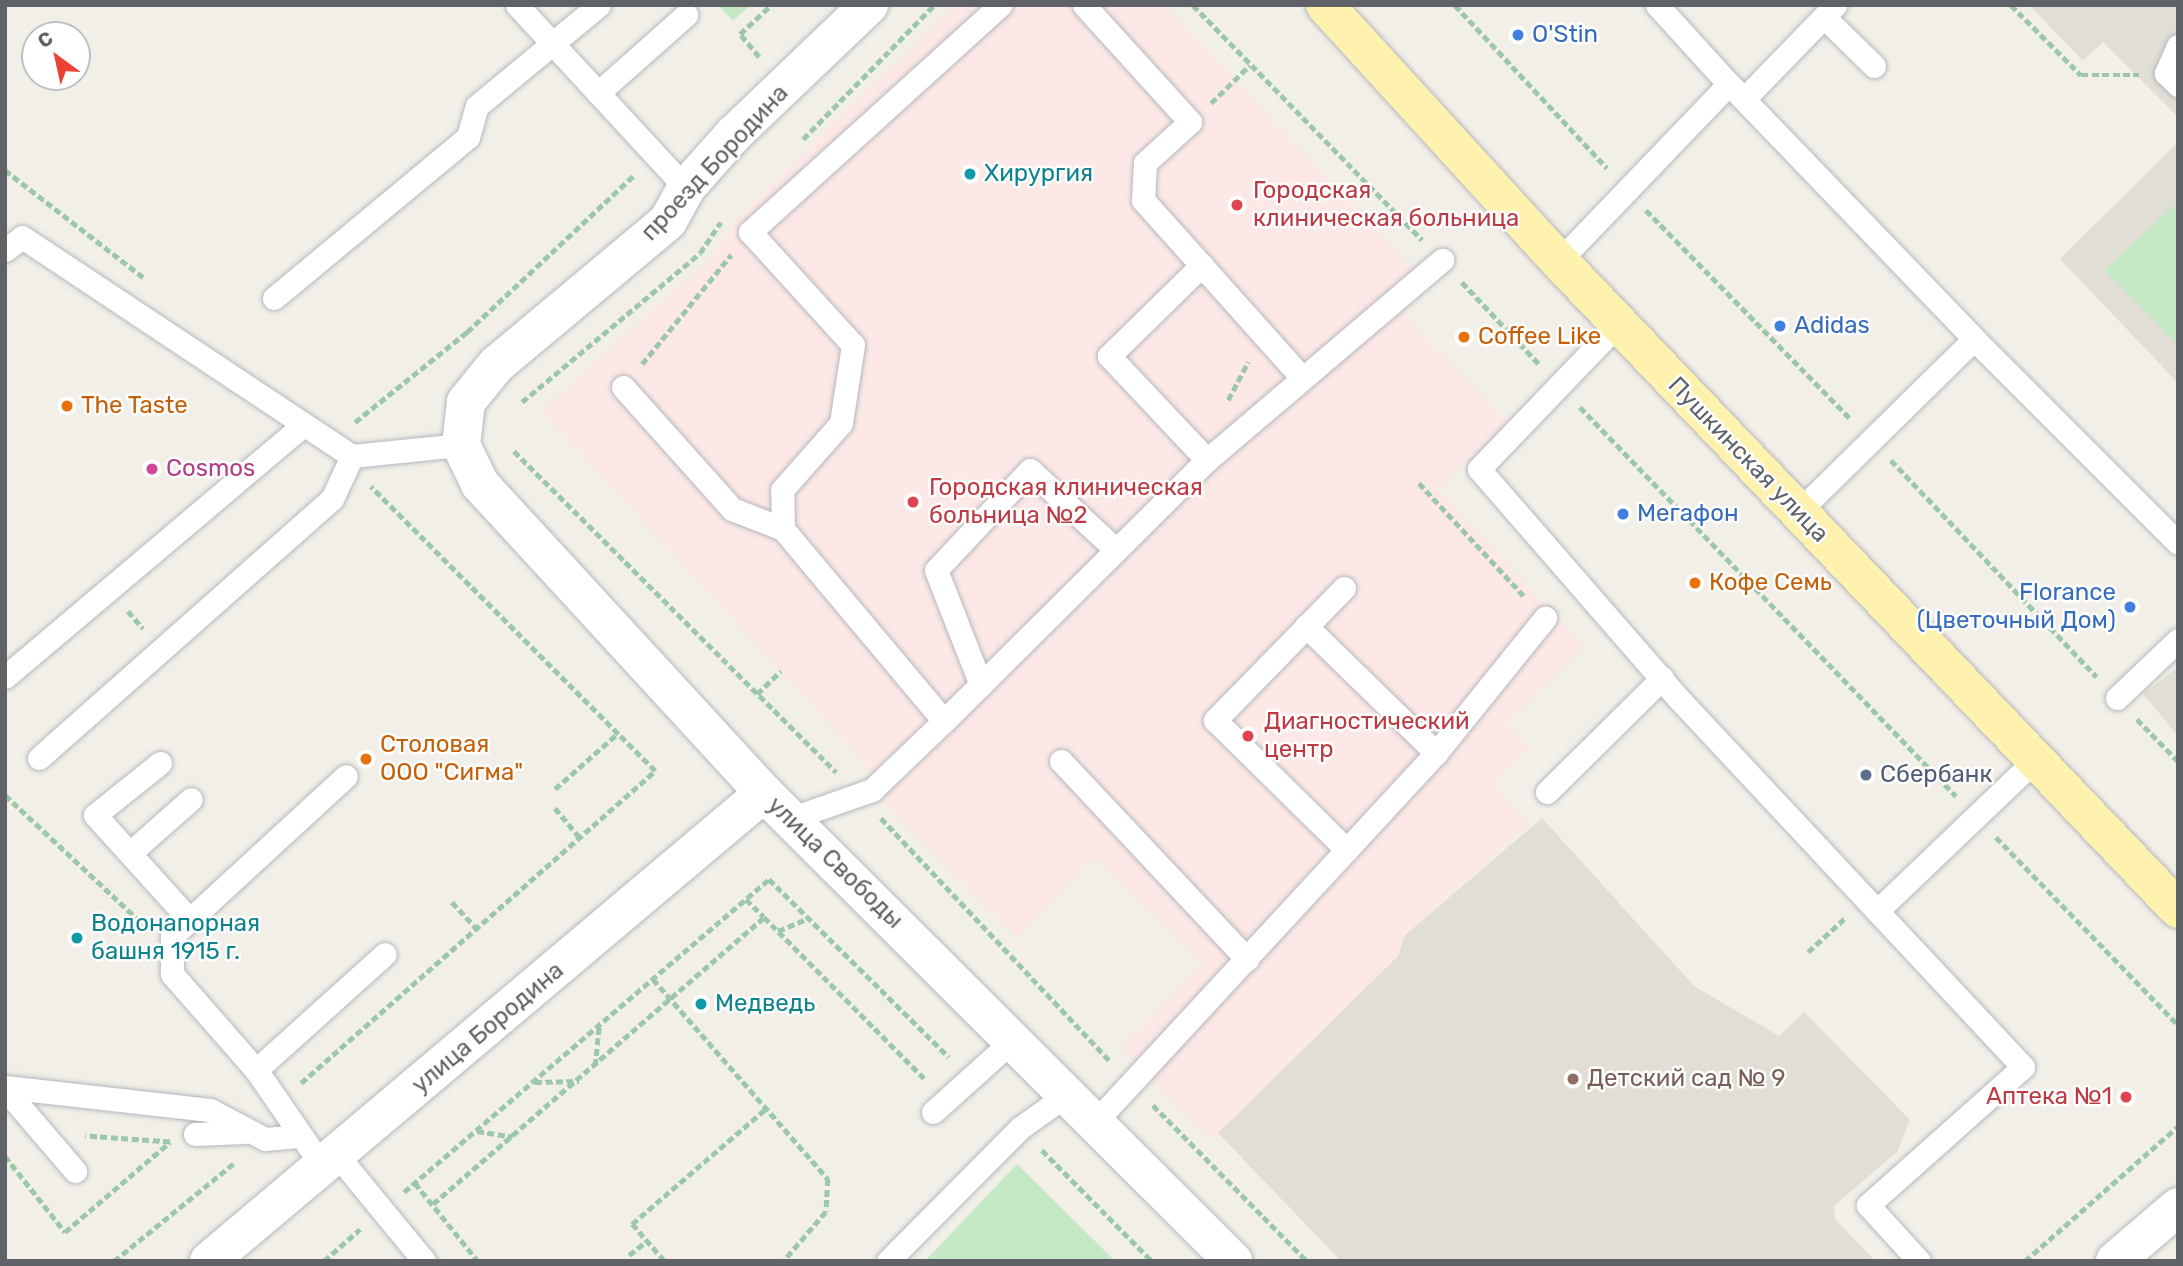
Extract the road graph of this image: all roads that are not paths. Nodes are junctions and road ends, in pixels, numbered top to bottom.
1 (517, 5) edge
2 (599, 5) edge
3 (869, 5) edge
4 (1000, 5) edge
5 (1084, 5) edge
6 (1325, 5) edge
7 (1657, 5) edge
8 (1829, 11) edge
9 (686, 15) dead end
10 (552, 44) junction
11 (2178, 46) edge
12 (1874, 66) dead end
13 (2172, 79) edge
14 (1736, 92) junction
15 (598, 93) junction
16 (686, 188) junction
17 (5, 250) edge
18 (1441, 260) road end
19 (1559, 261) junction
20 (1202, 265) junction
21 (274, 298) dead end
22 (1618, 324) junction
23 (1974, 339) junction
24 (1302, 378) junction
25 (623, 387) road end
26 (301, 427) junction
27 (461, 445) junction
28 (352, 456) junction
29 (1203, 457) junction
30 (1798, 512) junction
31 (782, 529) junction
32 (2178, 543) edge
33 (1116, 550) junction
34 (1344, 588) dead end
35 (1545, 618) road end
36 (1306, 626) junction
37 (2178, 640) edge
38 (5, 677) edge
39 (1662, 678) junction
40 (981, 685) junction
41 (2117, 698) road end
42 (944, 722) junction
43 (1436, 753) junction
44 (39, 758) dead end
45 (1061, 761) dead end
46 (2034, 761) junction
47 (160, 763) dead end
48 (346, 776) dead end
49 (1547, 793) dead end
50 (191, 800) dead end
51 (778, 806) junction
52 (1347, 850) junction
53 (130, 853) junction
54 (1871, 905) junction
55 (2178, 909) edge
56 (190, 920) junction
57 (385, 954) dead end
58 (1247, 959) junction
59 (1014, 1039) junction
60 (256, 1070) junction
61 (5, 1088) edge
62 (1069, 1093) junction
63 (940, 1107) road end
64 (1096, 1121) junction
65 (195, 1134) dead end
66 (254, 1136) junction
67 (298, 1136) junction
68 (330, 1161) junction
69 (75, 1171) dead end
70 (2178, 1207) edge
71 (209, 1261) edge
72 (424, 1261) edge
73 (888, 1261) edge
74 (1233, 1261) edge
75 (1919, 1261) edge
76 (2115, 1261) edge

1 - 10 lane
2 - 10 lane
3 - 16 street, проезд Бородина
4 - 31 lane
5 - 20 lane
6 - 19 main road, Пушкинская улица
7 - 14 lane
8 - 12 lane
8 - 14 lane
9 - 15 lane
10 - 15 lane
10 - 21 lane
11 - 13 lane
14 - 19 lane
14 - 23 lane
15 - 16 lane
16 - 27 street, проезд Бородина
17 - 26 lane
18 - 24 lane
19 - 22 main road, Пушкинская улица
20 - 24 lane
20 - 29 lane
22 - 30 main road, Пушкинская улица
22 - 39 lane
23 - 30 lane
23 - 32 lane
24 - 29 lane
25 - 31 lane
26 - 28 lane
26 - 38 lane
27 - 28 lane
27 - 51 street, улица Свободы
28 - 44 lane
29 - 33 lane
30 - 46 main road, Пушкинская улица
31 - 42 lane
33 - 40 lane
33 - 40 lane
34 - 36 lane
35 - 43 lane
36 - 43 lane
36 - 52 lane
37 - 41 lane
39 - 49 lane
39 - 54 lane
40 - 42 lane
42 - 51 lane
43 - 52 lane
45 - 58 lane
46 - 54 lane
46 - 55 main road, Пушкинская улица
47 - 53 lane
48 - 56 lane
50 - 53 lane
51 - 59 street, улица Свободы
51 - 68 street, улица Бородина
52 - 58 lane
53 - 56 lane
54 - 75 lane
56 - 60 lane
57 - 60 lane
58 - 64 lane
59 - 62 street, улица Свободы
59 - 63 lane
60 - 67 lane
61 - 66 lane
61 - 69 lane
62 - 64 street, улица Свободы
62 - 73 lane
64 - 74 street, улица Свободы
65 - 66 lane
66 - 67 lane
67 - 68 lane
68 - 71 street, улица Бородина
68 - 72 lane
70 - 76 street

